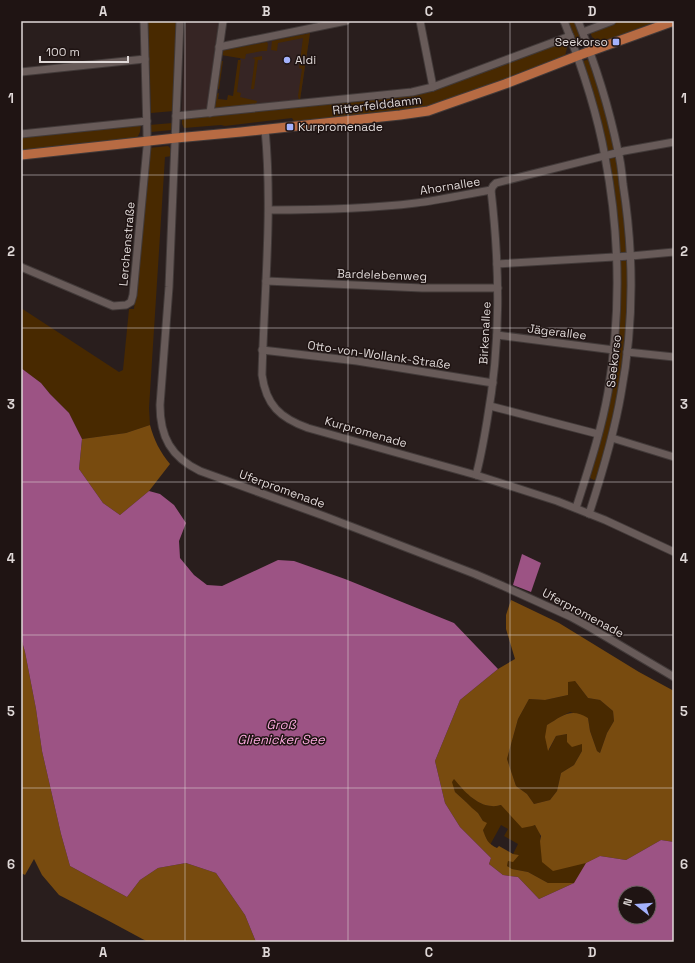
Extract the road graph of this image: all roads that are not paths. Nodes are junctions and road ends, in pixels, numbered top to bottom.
1 (144, 21) edge
2 (180, 21) edge
3 (223, 21) edge
4 (346, 21) edge
5 (420, 21) edge
6 (564, 21) edge
7 (578, 21) edge
8 (612, 21) edge
9 (674, 21) edge
10 (583, 32) junction
11 (570, 36) junction
12 (219, 47) junction
13 (589, 51) junction
14 (577, 56) junction
15 (145, 59) junction
16 (21, 72) edge
17 (433, 87) junction
18 (210, 113) junction
19 (176, 116) junction
20 (147, 121) junction
21 (265, 129) junction
22 (21, 134) edge
23 (176, 138) junction
24 (146, 141) junction
25 (674, 142) edge
26 (619, 153) junction
27 (21, 155) edge
28 (605, 156) junction
29 (491, 190) junction
30 (269, 210) junction
31 (674, 252) edge
32 (631, 256) junction
33 (617, 257) junction
34 (497, 264) junction
35 (21, 267) edge
36 (266, 281) junction
37 (498, 288) junction
38 (497, 335) junction
39 (262, 350) junction
40 (614, 350) junction
41 (627, 352) junction
42 (674, 357) edge
43 (493, 382) junction
44 (490, 406) junction
45 (598, 434) junction
46 (612, 438) junction
47 (674, 457) edge
48 (476, 474) junction
49 (576, 508) junction
50 (589, 514) junction
51 (674, 552) edge
52 (674, 677) edge

1 - 15 street
2 - 19 street, Uferpromenade
3 - 12 street
4 - 12 street
5 - 17 street
6 - 11 street, Seekorso
7 - 10 street, Seekorso
8 - 10 street
9 - 13 main road, Ritterfelddamm
10 - 13 street, Seekorso
11 - 14 street, Seekorso
11 - 17 street, Ritterfelddamm
12 - 18 street
13 - 14 main road, Ritterfelddamm
13 - 26 street, Seekorso
14 - 21 main road, Ritterfelddamm
14 - 28 street, Seekorso
15 - 16 street
15 - 20 street
17 - 18 street, Ritterfelddamm
18 - 19 street, Ritterfelddamm
19 - 23 street, Uferpromenade
20 - 22 street
20 - 24 street
21 - 23 main road, Ritterfelddamm
21 - 30 street, Kurpromenade
23 - 24 main road, Ritterfelddamm
23 - 52 street, Uferpromenade
24 - 27 main road, Ritterfelddamm
24 - 35 street, Lerchenstraße
25 - 26 street, Ahornallee
26 - 28 street, Ahornallee
26 - 32 street, Seekorso
28 - 29 street, Ahornallee
28 - 33 street, Seekorso
29 - 30 street, Ahornallee
29 - 34 street, Birkenallee
30 - 36 street, Kurpromenade
31 - 32 street
32 - 33 street
32 - 41 street, Seekorso
33 - 34 street
33 - 40 street, Seekorso
34 - 37 street, Birkenallee
36 - 37 street, Bardelebenweg
36 - 39 street, Kurpromenade
37 - 38 street, Birkenallee
38 - 40 street, Jägerallee
38 - 43 street, Birkenallee
39 - 43 street, Otto-von-Wollank-Straße
39 - 48 street, Kurpromenade
40 - 45 street, Seekorso
41 - 42 street
41 - 46 street, Seekorso
43 - 44 street, Birkenallee
44 - 45 street
44 - 48 street, Birkenallee
45 - 49 street, Seekorso
46 - 47 street
46 - 50 street, Seekorso
48 - 49 street, Kurpromenade
49 - 50 street, Kurpromenade
50 - 51 street, Kurpromenade

